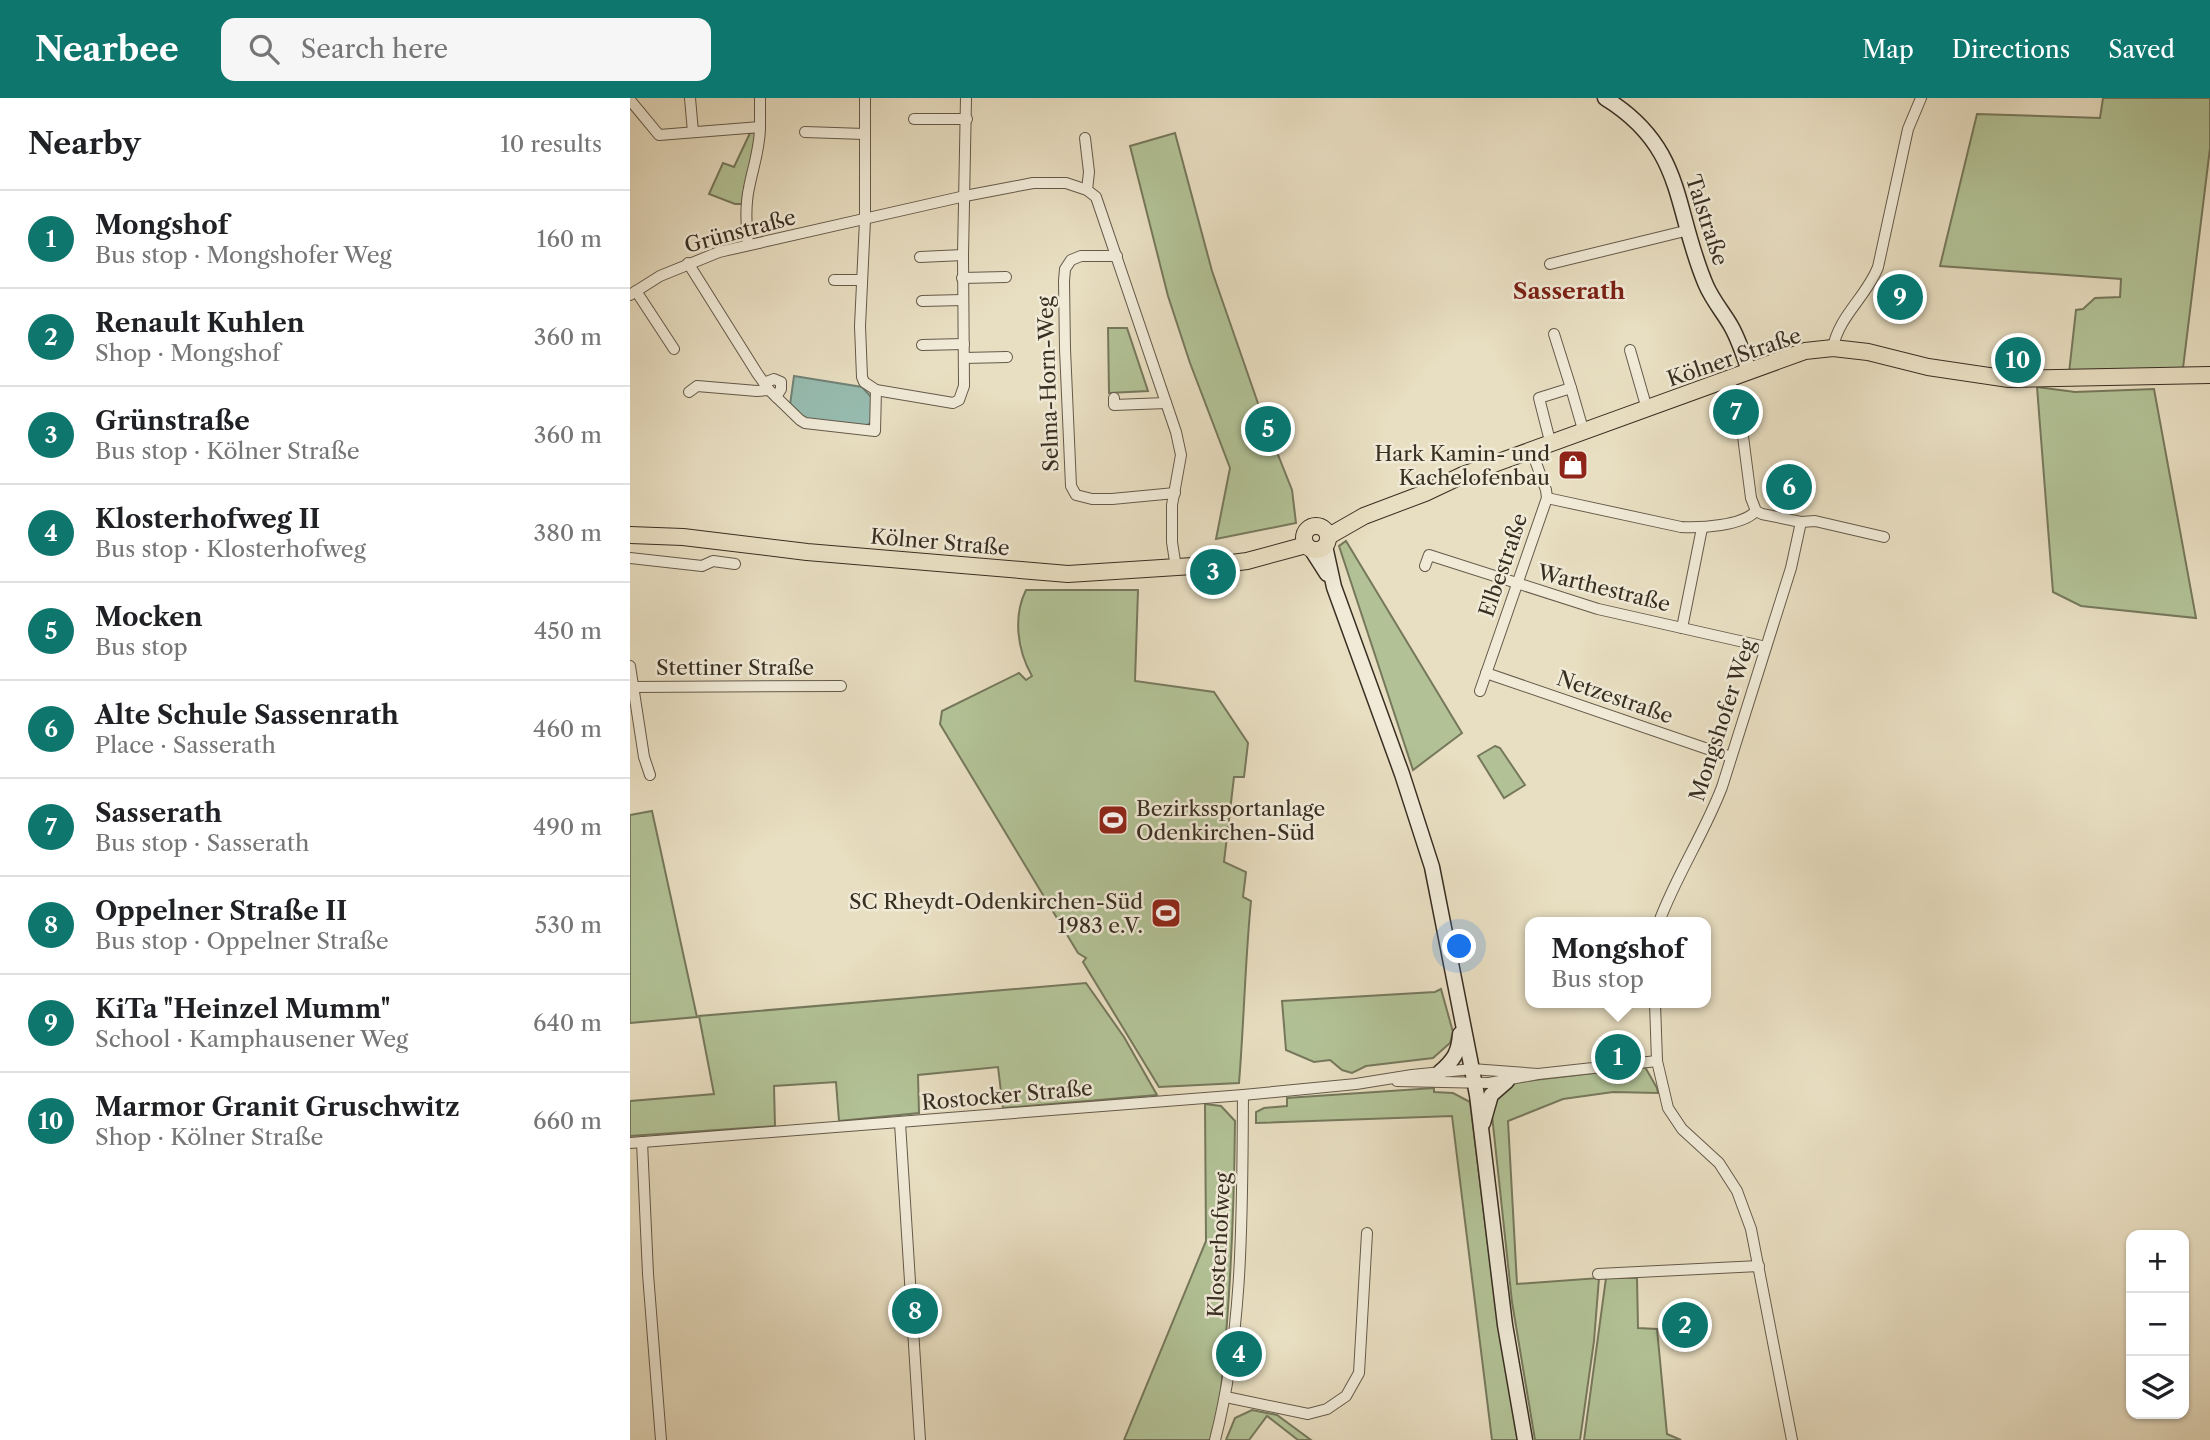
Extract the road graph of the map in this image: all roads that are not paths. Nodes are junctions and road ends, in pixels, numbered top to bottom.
1 (690, 98) edge
2 (760, 98) edge
3 (865, 98) edge
4 (966, 98) edge
5 (1605, 98) edge
6 (1921, 98) edge
7 (630, 100) edge
8 (914, 119) dead end
9 (967, 119) junction
10 (760, 127) junction
11 (693, 132) junction
12 (805, 132) dead end
13 (864, 134) junction
14 (1085, 138) dead end
15 (1087, 190) junction
16 (965, 196) junction
17 (865, 220) junction
18 (1689, 230) junction
19 (748, 244) junction
20 (962, 255) junction
21 (1117, 256) junction
22 (920, 257) dead end
23 (688, 263) junction
24 (1550, 264) dead end
25 (1006, 277) dead end
26 (962, 278) junction
27 (834, 280) dead end
28 (862, 280) junction
29 (633, 293) edge
30 (963, 300) junction
31 (922, 301) dead end
32 (1554, 334) dead end
33 (964, 344) junction
34 (922, 345) dead end
35 (676, 348) dead end
36 (1833, 348) junction
37 (1630, 351) dead end
38 (1007, 357) dead end
39 (964, 358) junction
40 (1749, 371) junction
41 (2210, 375) edge
42 (1730, 379) junction
43 (1570, 388) junction
44 (769, 390) junction
45 (876, 390) junction
46 (689, 392) dead end
47 (1114, 398) dead end
48 (1166, 403) junction
49 (1647, 410) junction
50 (1584, 433) junction
51 (1551, 445) junction
52 (1532, 452) junction
53 (1175, 494) junction
54 (1547, 498) junction
55 (1756, 511) junction
56 (1801, 522) junction
57 (1702, 527) junction
58 (630, 535) edge
59 (1884, 537) dead end
60 (1316, 540) junction
61 (630, 558) edge
62 (735, 564) dead end
63 (1425, 566) dead end
64 (1176, 568) junction
65 (1516, 585) junction
66 (1682, 628) junction
67 (1766, 647) junction
68 (630, 666) edge
69 (1486, 673) junction
70 (631, 686) edge
71 (841, 686) dead end
72 (1480, 691) dead end
73 (1731, 757) junction
74 (650, 775) dead end
75 (1661, 917) edge
76 (1454, 973) junction
77 (1655, 1008) edge
78 (1657, 1061) junction
79 (1472, 1069) junction
80 (1440, 1072) junction
81 (1538, 1073) junction
82 (1387, 1080) junction
83 (1507, 1081) junction
84 (1475, 1084) junction
85 (1243, 1095) junction
86 (900, 1123) junction
87 (1481, 1128) junction
88 (642, 1142) junction
89 (630, 1143) edge
90 (1367, 1233) dead end
91 (1759, 1266) junction
92 (1598, 1274) dead end
93 (1226, 1397) junction
94 (662, 1440) edge
95 (920, 1440) edge
96 (1215, 1440) edge
97 (1525, 1440) edge
98 (1792, 1440) edge

1 - 11 street
2 - 10 street
3 - 13 street
4 - 9 street
5 - 18 main road, Talstraße
6 - 36 street
7 - 11 street
8 - 9 street
9 - 16 street
10 - 11 street
10 - 19 street
12 - 13 street
13 - 17 street
14 - 15 street
15 - 16 street, Grünstraße
15 - 21 street
16 - 17 street, Grünstraße
16 - 20 street
17 - 19 street, Grünstraße
17 - 28 street
18 - 24 street
18 - 40 main road, Talstraße
19 - 23 street, Grünstraße
20 - 22 street
20 - 26 street
21 - 48 street
21 - 53 street, Selma-Horn-Weg
23 - 29 street, Grünstraße
23 - 44 street
25 - 26 street
26 - 30 street
27 - 28 street
28 - 45 street
29 - 35 street, Grünstraße
30 - 31 street
30 - 33 street
32 - 43 street
33 - 34 street
33 - 39 street
36 - 40 main road, Kölner Straße
36 - 41 main road, Kölner Straße
37 - 49 street, Kölner Straße
38 - 39 street
39 - 45 street
40 - 42 main road, Kölner Straße
42 - 49 main road, Kölner Straße
42 - 55 street
43 - 50 street
43 - 51 street
44 - 45 street
44 - 46 street
47 - 48 street
48 - 53 street
49 - 50 main road, Kölner Straße
50 - 51 main road, Kölner Straße
51 - 52 main road, Kölner Straße
52 - 54 street, Elbestraße
52 - 60 main road, Kölner Straße
53 - 64 street
54 - 57 street
54 - 65 street, Elbestraße
55 - 56 street
55 - 57 street
56 - 59 street
56 - 67 street, Mongshofer Weg
57 - 66 street, Warthestraße
58 - 64 main road, Kölner Straße
60 - 64 main road, Kölner Straße
60 - 76 main road
61 - 62 street
63 - 65 street, Warthestraße
65 - 66 street, Warthestraße
65 - 69 street, Elbestraße
66 - 67 street, Warthestraße
67 - 73 street, Mongshofer Weg
68 - 70 street
69 - 72 street, Elbestraße
69 - 73 street, Netzestraße
70 - 71 street, Stettiner Straße
70 - 74 street
73 - 75 street, Mongshofer Weg
76 - 79 main road
76 - 80 main road
77 - 78 street
78 - 81 street
78 - 91 street
79 - 80 street, Rostocker Straße
79 - 81 street, Rostocker Straße
79 - 84 main road
80 - 82 street, Rostocker Straße
81 - 83 street, Rostocker Straße
82 - 84 street, Rostocker Straße
82 - 85 street, Rostocker Straße
83 - 84 street, Rostocker Straße
83 - 87 main road
84 - 87 main road
85 - 86 street, Rostocker Straße
85 - 93 street, Klosterhofweg
86 - 88 street, Rostocker Straße
86 - 95 street
87 - 97 main road
88 - 89 street, Rostocker Straße
88 - 94 street
90 - 93 street
91 - 92 street
91 - 98 street
93 - 96 street, Klosterhofweg

